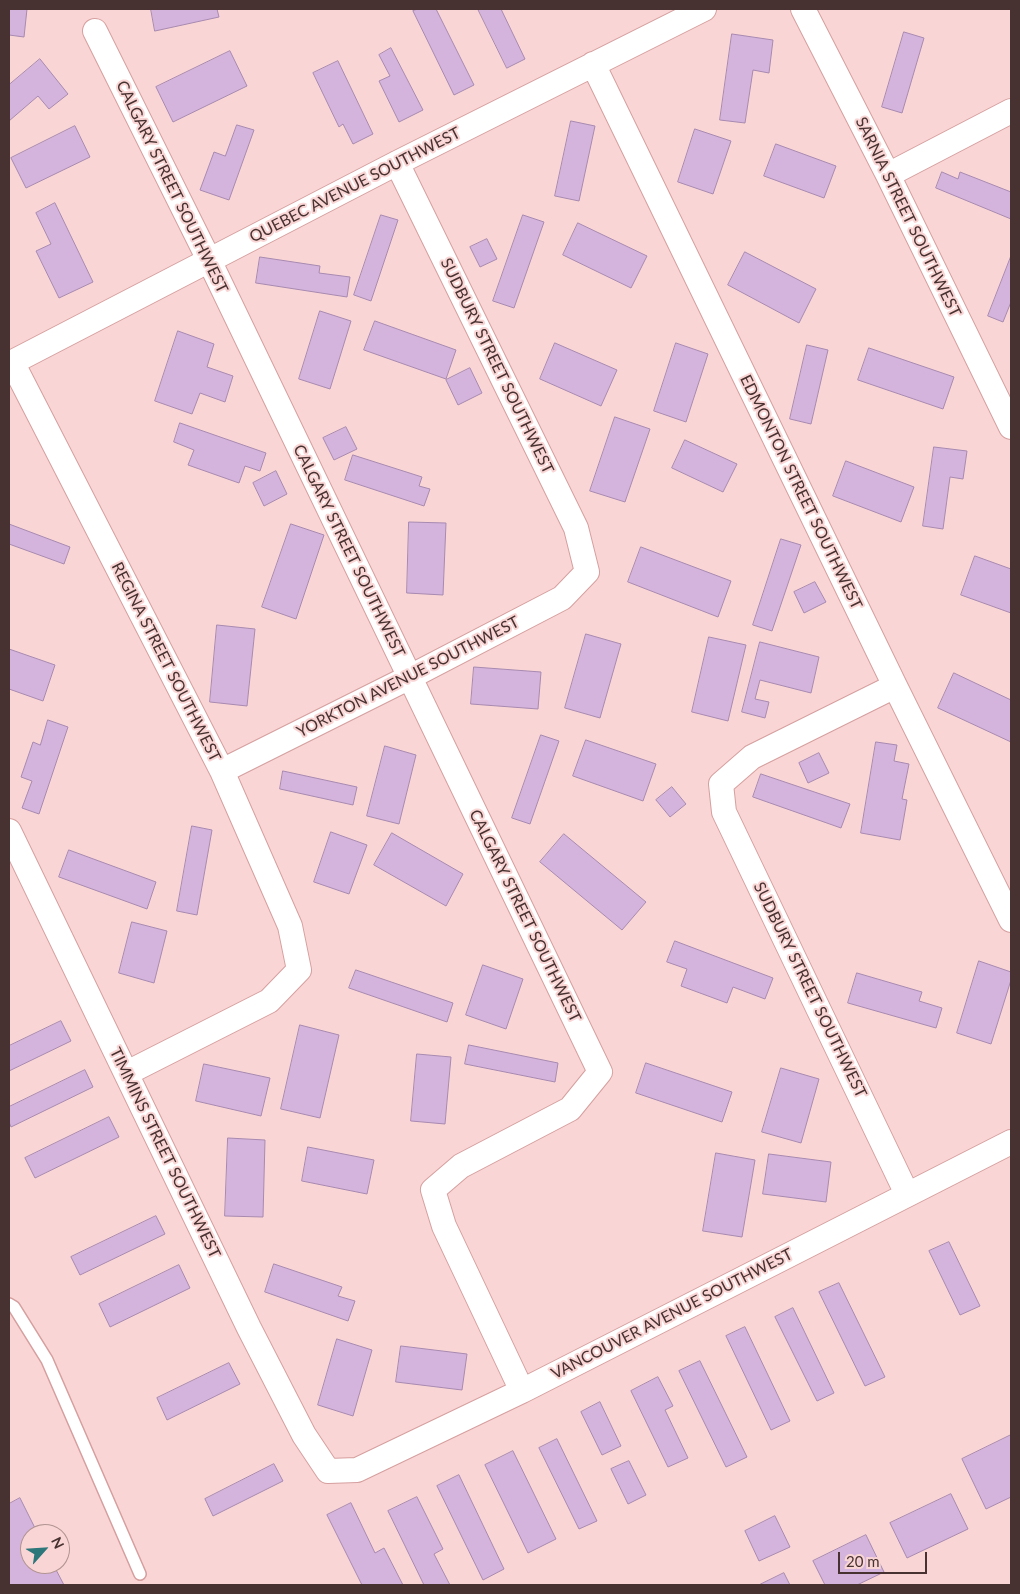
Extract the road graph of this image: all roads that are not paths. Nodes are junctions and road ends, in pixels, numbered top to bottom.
1 (704, 9) edge
2 (803, 9) edge
3 (96, 32) dead end
4 (593, 64) junction
5 (1011, 111) edge
6 (397, 163) junction
7 (888, 175) junction
8 (209, 260) junction
9 (10, 363) edge
10 (1011, 427) edge
11 (586, 572) joint
12 (410, 677) junction
13 (895, 686) junction
14 (222, 771) junction
15 (9, 831) edge
16 (1011, 920) edge
17 (127, 1073) junction
18 (1011, 1142) edge
19 (907, 1194) junction
20 (9, 1304) edge
21 (522, 1391) junction
22 (328, 1471) joint
23 (140, 1574) dead end

1 - 4 street, QUEBEC AVENUE SOUTHWEST
2 - 7 street, SARNIA STREET SOUTHWEST
3 - 8 street, CALGARY STREET SOUTHWEST
4 - 6 street, QUEBEC AVENUE SOUTHWEST
4 - 13 street, EDMONTON STREET SOUTHWEST
5 - 7 street
6 - 8 street, QUEBEC AVENUE SOUTHWEST
6 - 11 street, SUDBURY STREET SOUTHWEST
7 - 10 street, SARNIA STREET SOUTHWEST
8 - 9 street, QUEBEC AVENUE SOUTHWEST
8 - 12 street, CALGARY STREET SOUTHWEST
9 - 14 street, REGINA STREET SOUTHWEST
11 - 12 street, YORKTON AVENUE SOUTHWEST
12 - 14 street, YORKTON AVENUE SOUTHWEST
12 - 21 street, CALGARY STREET SOUTHWEST
13 - 16 street, EDMONTON STREET SOUTHWEST
13 - 19 street, SUDBURY STREET SOUTHWEST
14 - 17 street, REGINA STREET SOUTHWEST
15 - 17 street, TIMMINS STREET SOUTHWEST
17 - 22 street, TIMMINS STREET SOUTHWEST
18 - 19 street, VANCOUVER AVENUE SOUTHWEST
19 - 21 street, VANCOUVER AVENUE SOUTHWEST
20 - 23 lane
21 - 22 street, VANCOUVER AVENUE SOUTHWEST

